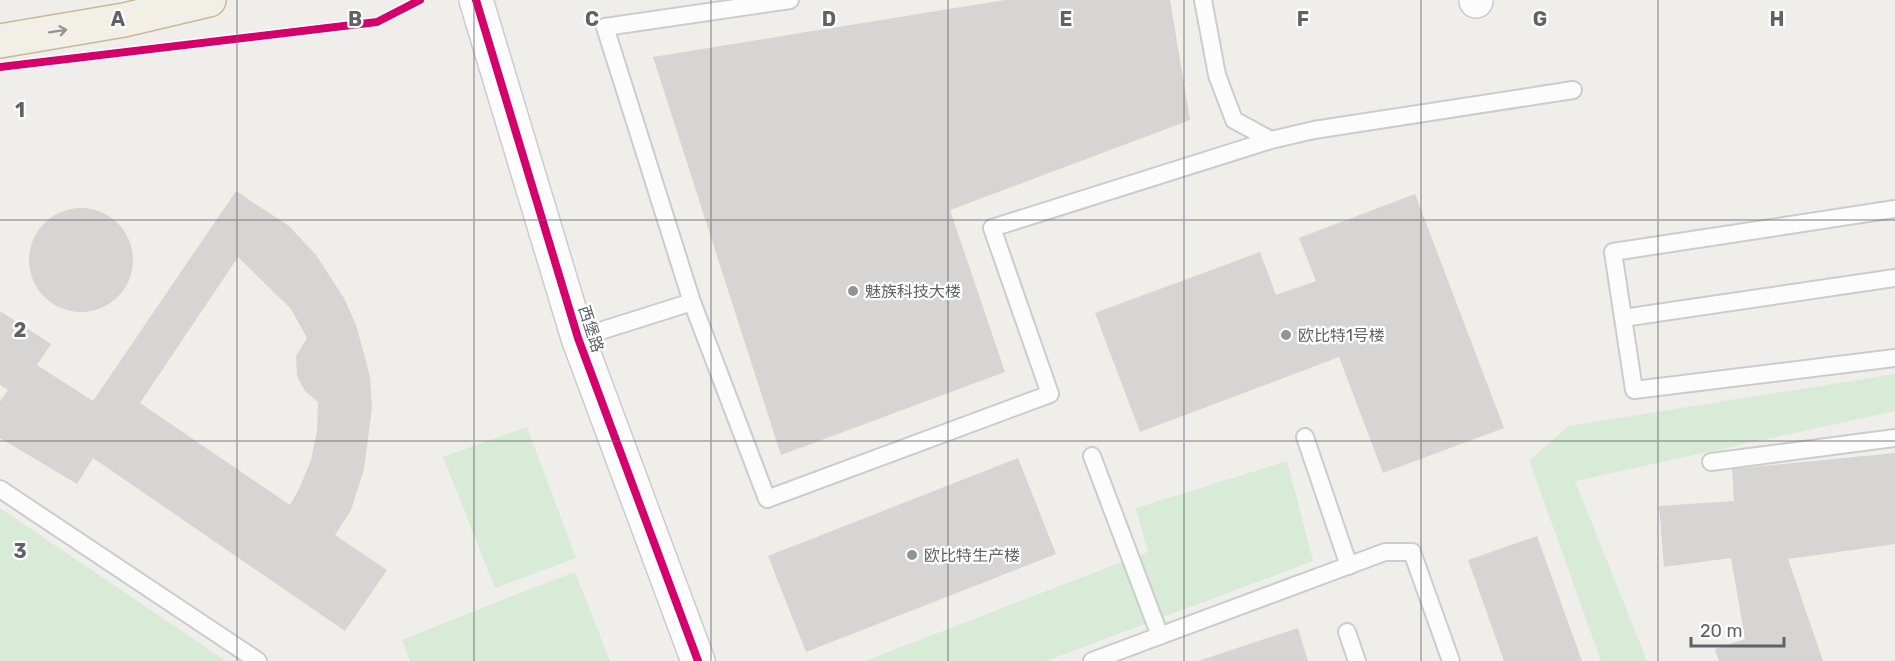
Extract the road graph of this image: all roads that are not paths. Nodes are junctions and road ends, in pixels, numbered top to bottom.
1 (209, 0) edge
2 (476, 0) edge
3 (790, 0) edge
4 (1203, 0) edge
5 (0, 41) edge
6 (1573, 90) dead end
7 (1271, 140) junction
8 (1895, 209) edge
9 (1895, 278) edge
10 (692, 302) junction
11 (1623, 318) junction
12 (578, 338) junction
13 (1895, 358) edge
14 (1305, 437) dead end
15 (1895, 438) edge
16 (1092, 456) dead end
17 (1711, 462) dead end
18 (0, 489) edge
19 (1349, 566) junction
20 (1347, 632) dead end
21 (1160, 636) junction
22 (258, 661) edge
23 (698, 661) edge
24 (1092, 661) edge
25 (1357, 661) edge
26 (1451, 661) edge

5 -> 1 highway
2 - 12 street, 西堡路
3 - 10 lane
4 - 7 lane
6 - 7 lane
7 - 10 lane
8 - 11 lane
9 - 11 lane
10 - 12 lane
11 - 13 lane
12 - 23 street, 西堡路
14 - 19 lane
15 - 17 lane
16 - 21 lane
18 - 22 lane
19 - 21 lane
19 - 26 lane
20 - 25 lane
21 - 24 lane

